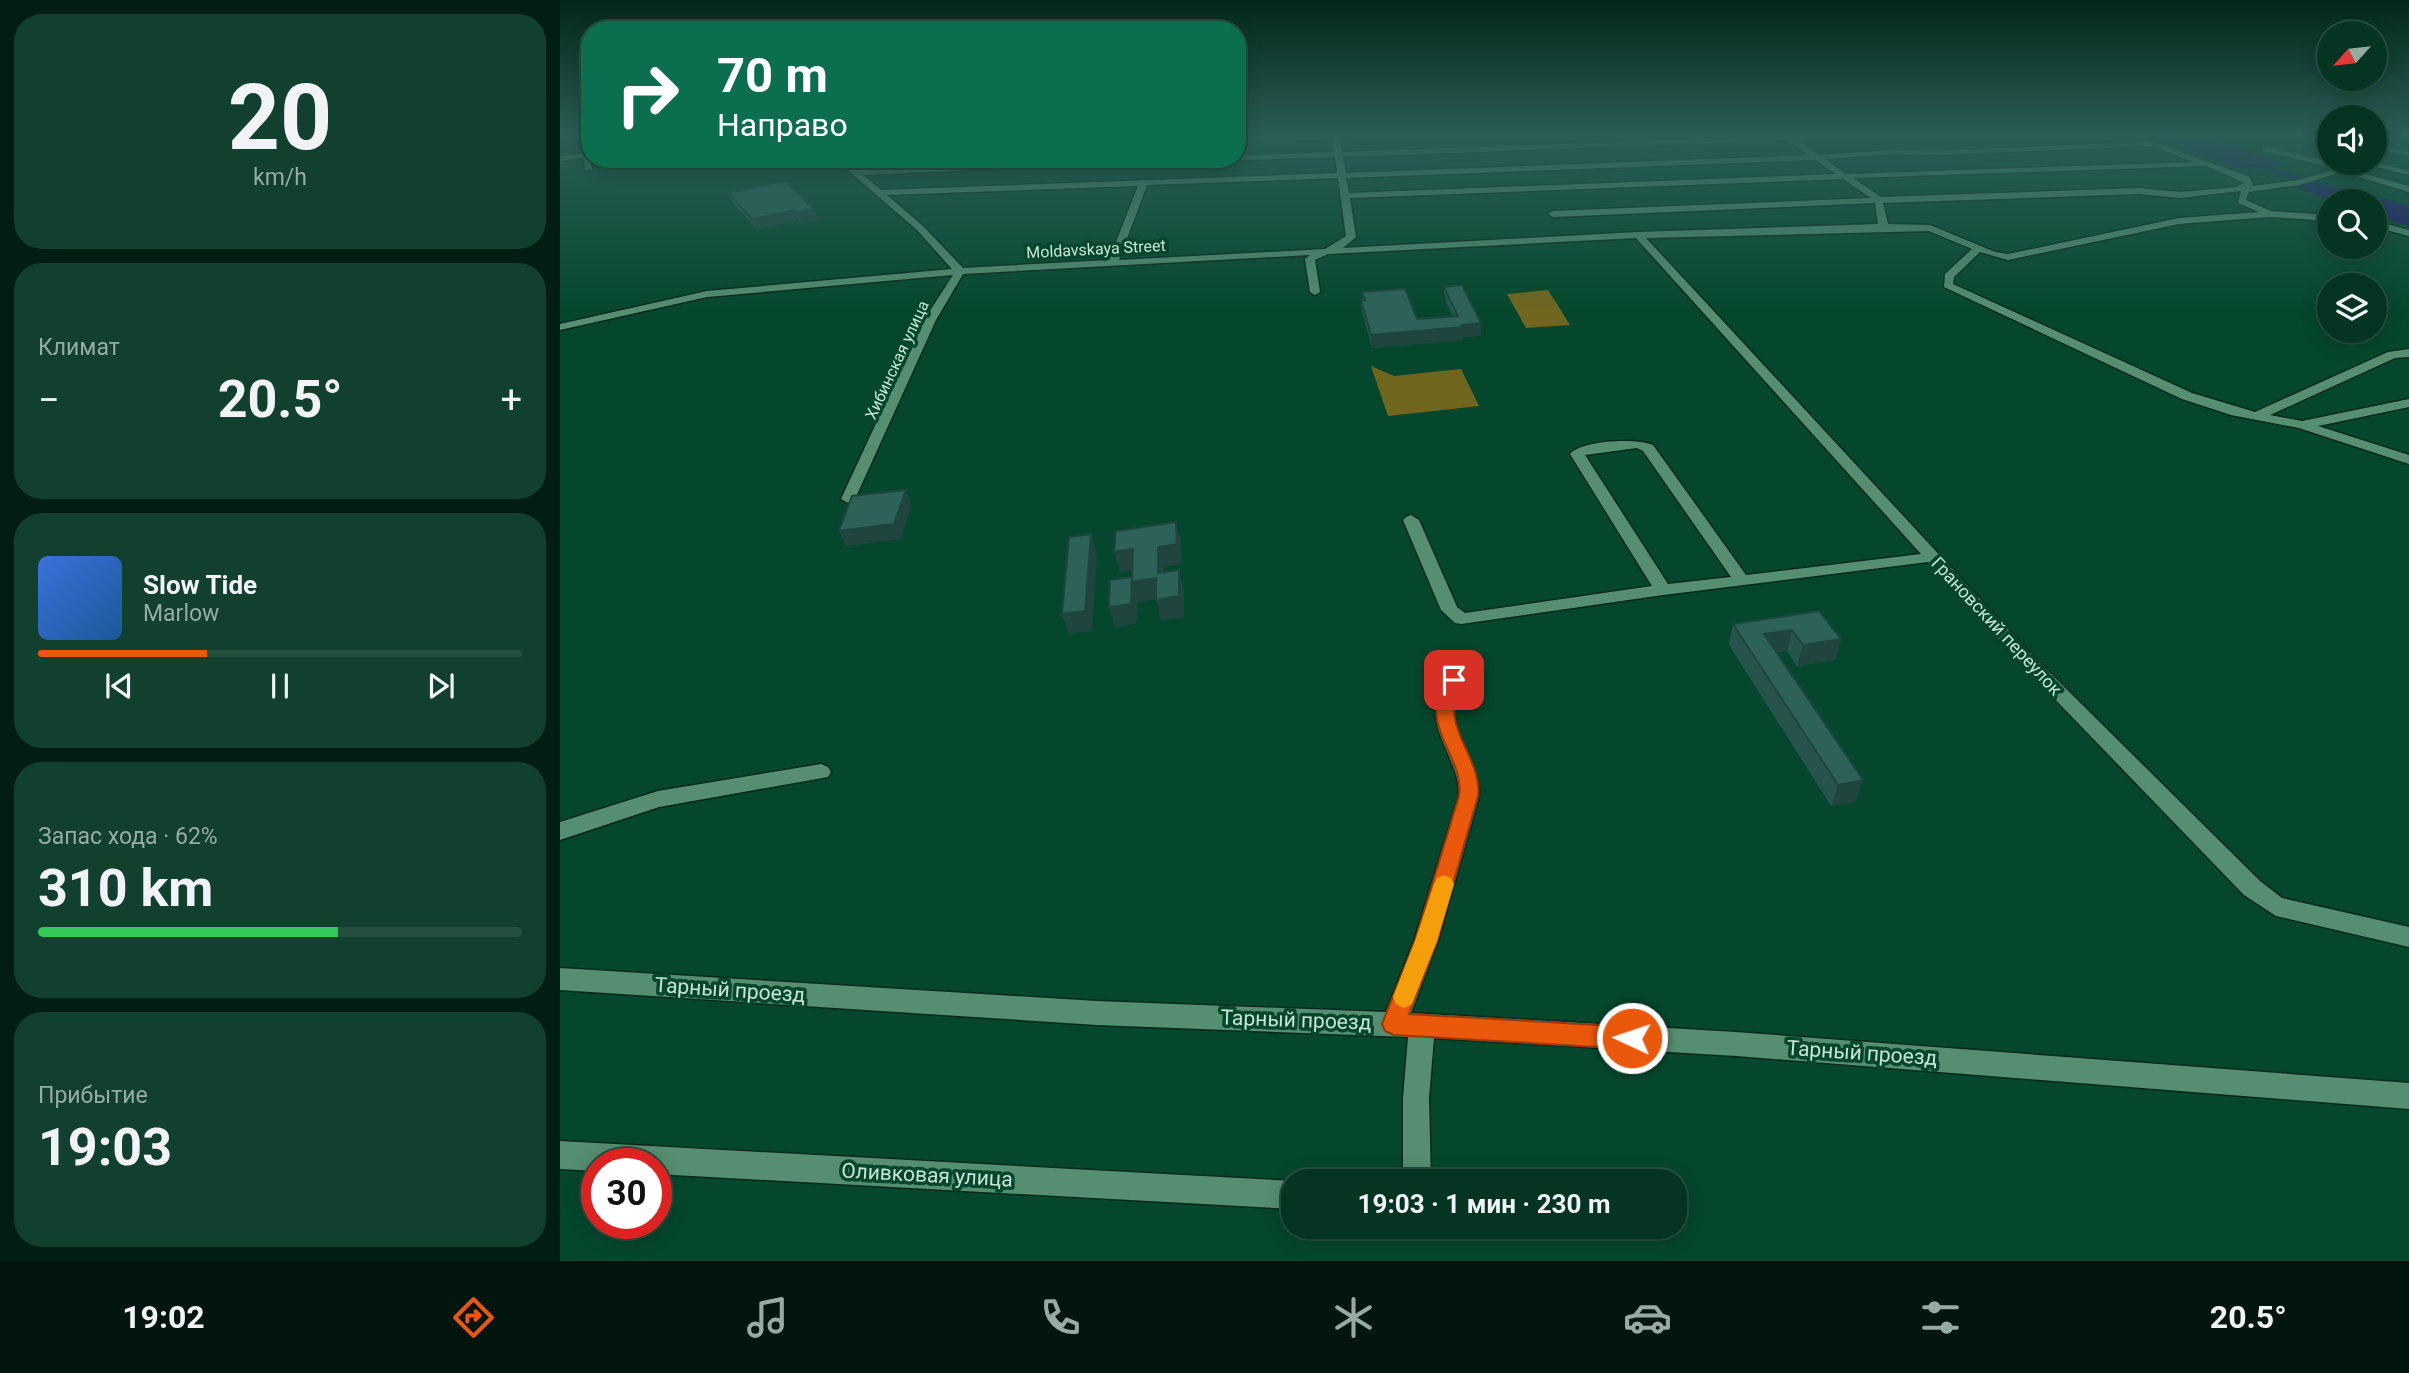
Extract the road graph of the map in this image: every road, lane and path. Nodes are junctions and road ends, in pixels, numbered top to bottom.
1 (881, 195) edge
2 (1138, 195) edge
3 (1542, 195) edge
4 (1614, 195) edge
5 (1872, 195) edge
6 (2000, 195) edge
7 (2244, 195) edge
8 (1346, 196) joint
9 (1878, 199) junction
10 (1660, 201) dead end
11 (1667, 209) junction
12 (1553, 214) junction
13 (2270, 214) junction
14 (2317, 217) edge
15 (1882, 227) junction
16 (2387, 227) edge
17 (2409, 233) edge
18 (1637, 235) junction
19 (1351, 237) junction
20 (1979, 248) junction
21 (1375, 250) junction
22 (1320, 254) junction
23 (1113, 264) junction
24 (960, 271) junction
25 (1315, 292) dead end
26 (560, 327) edge
27 (2409, 353) edge
28 (2409, 403) edge
29 (2257, 416) junction
30 (2302, 425) junction
31 (2409, 460) edge
32 (848, 499) edge
33 (1411, 520) dead end
34 (1932, 557) junction
35 (1742, 581) junction
36 (1663, 590) junction
37 (1471, 665) dead end
38 (821, 772) dead end
39 (560, 831) edge
40 (2409, 937) edge
41 (560, 979) edge
42 (1394, 1024) junction
43 (1422, 1026) junction
44 (2409, 1096) edge
45 (560, 1156) edge
46 (1417, 1169) edge
47 (1281, 1194) edge

1 - 24 street
2 - 23 street
3 - 12 street
4 - 12 street
5 - 9 street
6 - 9 street, Moldavskaya Street
7 - 13 street
8 - 12 street
8 - 19 street
9 - 11 street, Moldavskaya Street
9 - 15 street
10 - 11 street
11 - 12 street, Moldavskaya Street
12 - 18 street, Moldavskaya Street
12 - 21 street, Moldavskaya Street
13 - 14 street, Moldavskaya Street
13 - 20 street, Moldavskaya Street
15 - 18 street, Moldavskaya Street
15 - 20 street, Moldavskaya Street
16 - 17 street
18 - 34 street, Грановский переулок
19 - 21 street
19 - 22 street
20 - 29 street
21 - 22 street, Moldavskaya Street
22 - 23 street, Moldavskaya Street
22 - 25 street
23 - 24 street, Moldavskaya Street
24 - 26 street, Moldavskaya Street
24 - 32 street, Хибинская улица
27 - 29 street
28 - 30 street
29 - 30 street
30 - 31 street
33 - 36 street
34 - 35 street
34 - 40 street, Грановский переулок
35 - 36 street
35 - 36 street
37 - 42 street
38 - 39 street
41 - 42 street, Тарный проезд
42 - 43 street, Тарный проезд
43 - 44 street, Тарный проезд
43 - 46 street
45 - 47 street, Оливковая улица

